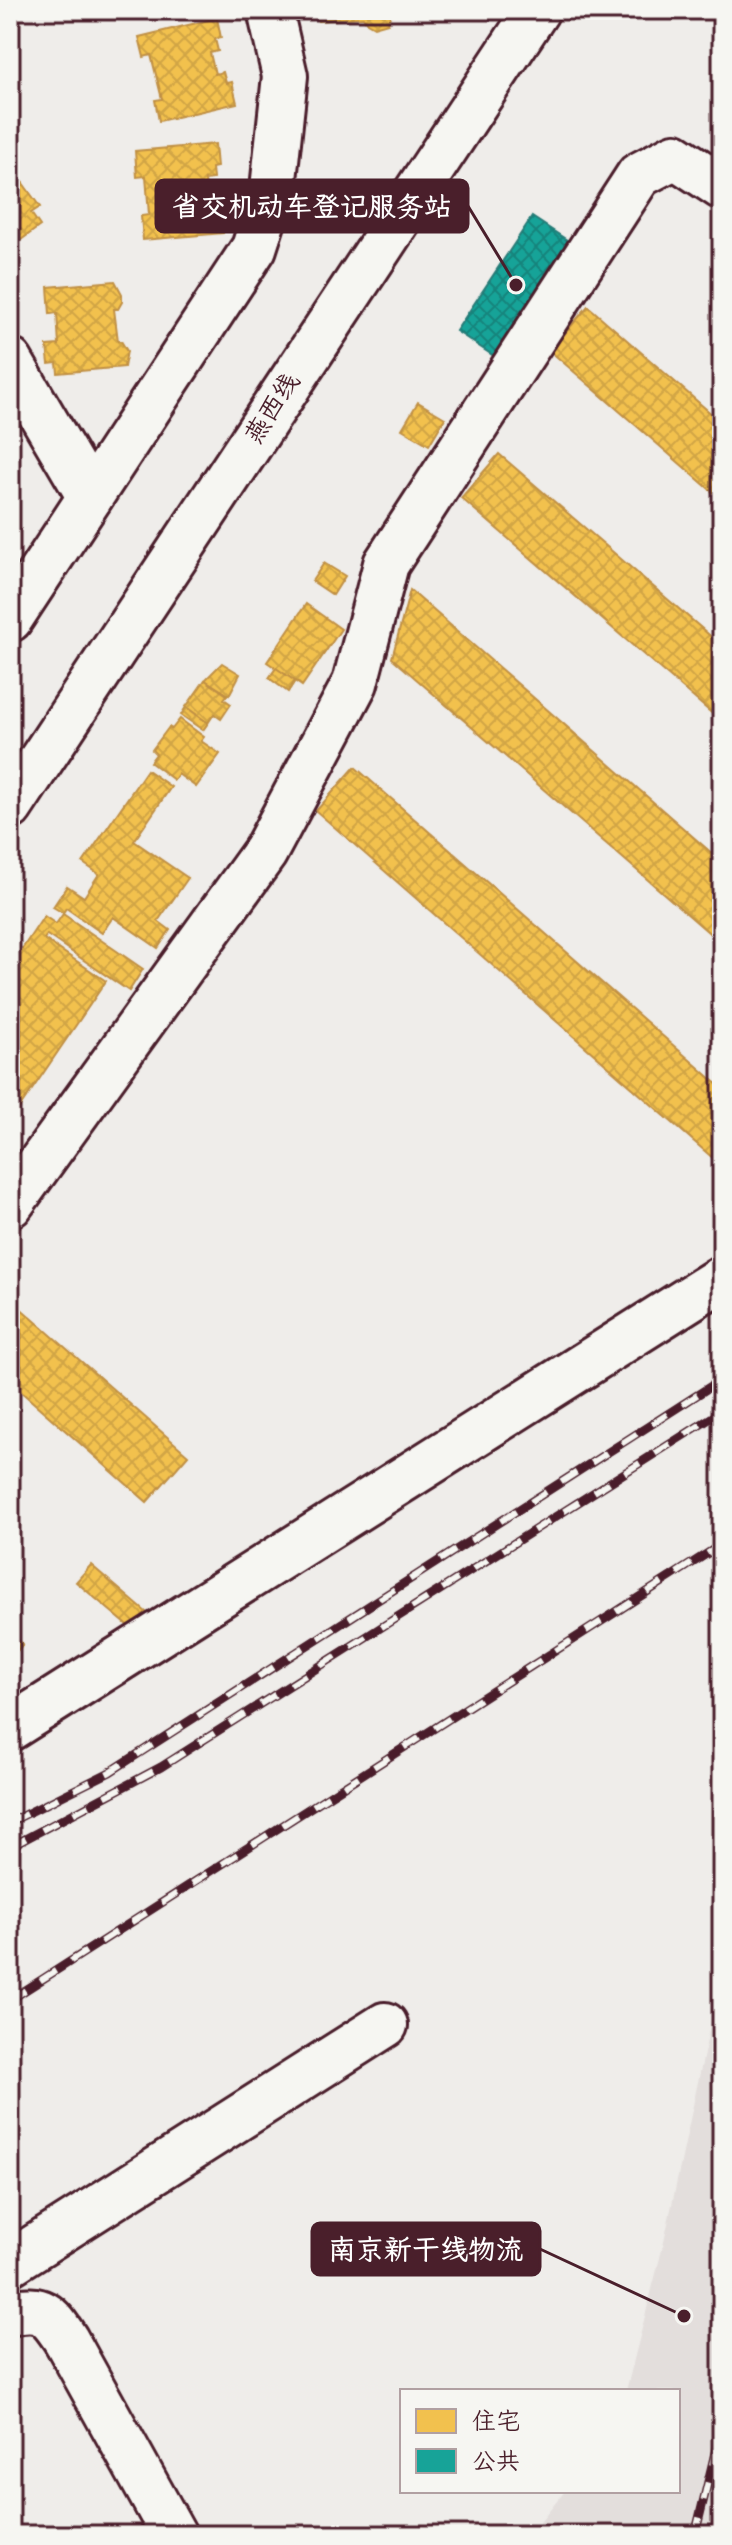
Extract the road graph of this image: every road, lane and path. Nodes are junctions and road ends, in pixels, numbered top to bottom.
1 (270, 10) edge
2 (537, 10) edge
3 (722, 187) edge
4 (10, 361) edge
5 (90, 497) junction
6 (10, 619) edge
7 (10, 807) edge
8 (10, 1205) edge
9 (722, 1278) edge
10 (10, 1728) edge
11 (385, 2025) dead end
12 (10, 2263) edge
13 (10, 2269) edge
14 (19, 2311) edge
15 (174, 2535) edge

1 - 5 street
2 - 7 street, 燕西线
3 - 8 street
4 - 5 street
5 - 6 street
9 - 10 street
11 - 12 street
13 - 14 street
14 - 15 street

